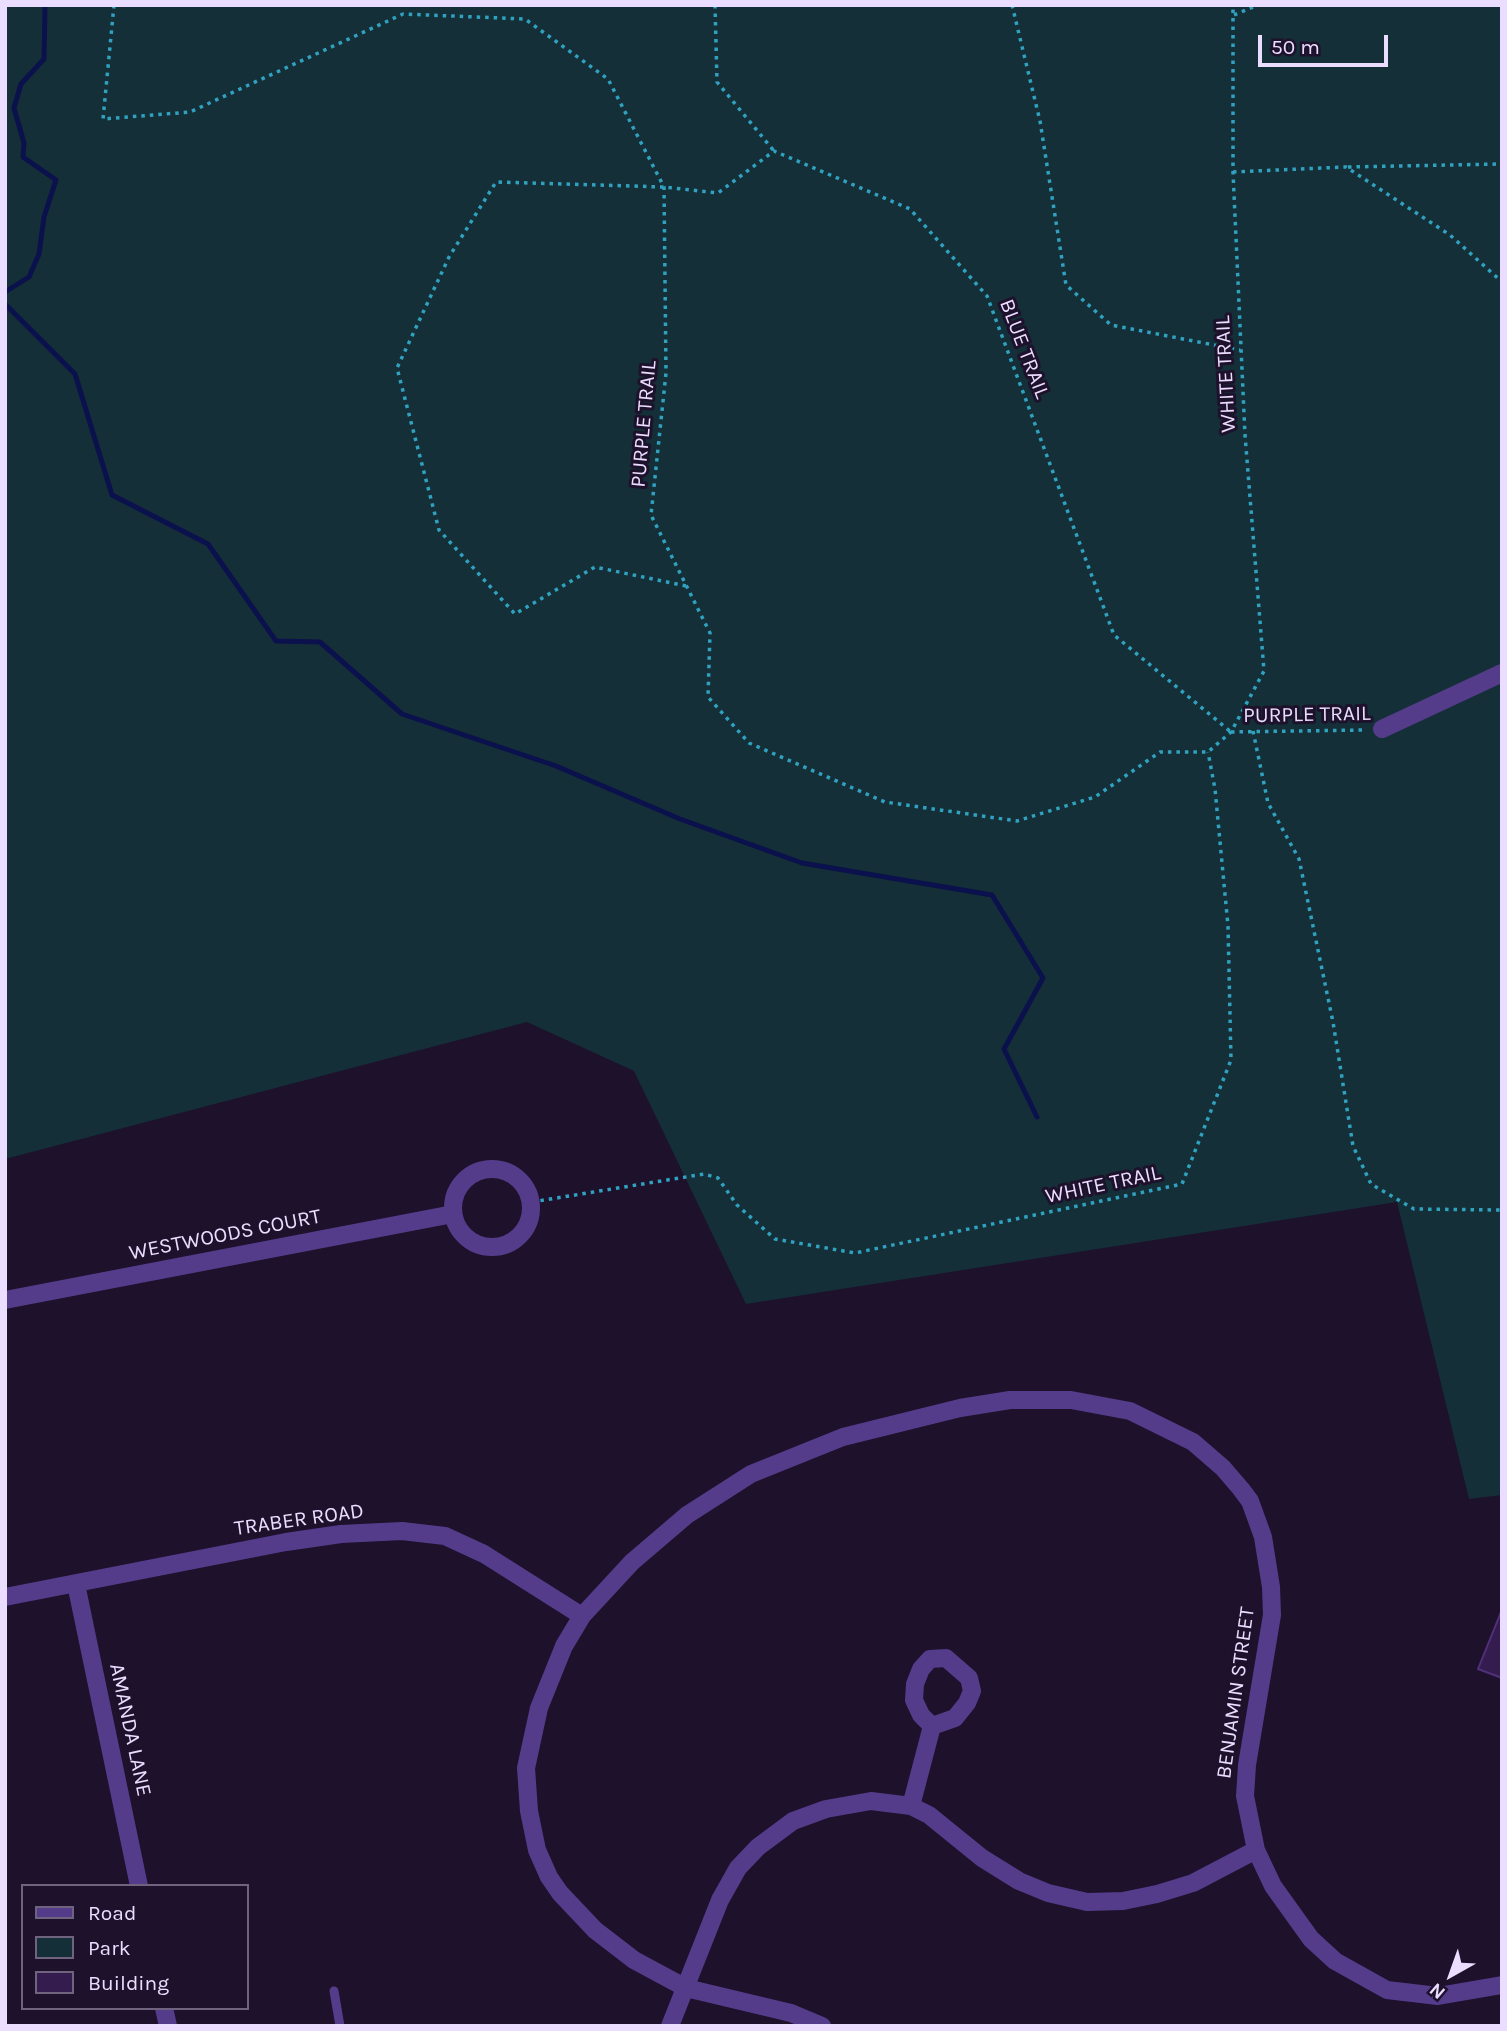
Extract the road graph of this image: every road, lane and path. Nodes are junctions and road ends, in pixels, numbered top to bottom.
1 (114, 5) edge
2 (715, 5) edge
3 (1012, 5) edge
4 (1233, 5) edge
5 (1258, 5) edge
6 (1233, 16) junction
7 (774, 151) junction
8 (1502, 164) edge
9 (1346, 167) junction
10 (1233, 172) junction
11 (664, 187) junction
12 (1502, 282) edge
13 (1241, 350) junction
14 (687, 586) junction
15 (1502, 673) edge
16 (1382, 729) joint
17 (1252, 731) junction
18 (1231, 732) junction
19 (1208, 752) junction
20 (532, 1202) junction
21 (1502, 1210) edge
22 (453, 1214) junction
23 (5, 1300) edge
24 (76, 1584) junction
25 (5, 1597) edge
26 (582, 1616) junction
27 (932, 1726) dead end
28 (911, 1806) junction
29 (1256, 1850) junction
30 (139, 1884) edge
31 (1502, 1985) edge
32 (686, 1988) junction
33 (334, 1991) dead end
34 (340, 2026) edge
35 (670, 2026) edge
36 (822, 2026) edge

1 - 11 path, PURPLE TRAIL
2 - 7 path
3 - 13 path
4 - 6 path, WHITE TRAIL
5 - 6 path
6 - 10 path, WHITE TRAIL
7 - 11 path
7 - 18 path, BLUE TRAIL
8 - 9 path
9 - 10 path
9 - 12 path
10 - 13 path, WHITE TRAIL
11 - 14 path, PURPLE TRAIL
11 - 14 path
13 - 18 path, WHITE TRAIL
14 - 19 path, PURPLE TRAIL
15 - 16 street
16 - 17 path, PURPLE TRAIL
17 - 18 path, PURPLE TRAIL
17 - 21 path
18 - 19 path, PURPLE TRAIL
19 - 20 path, WHITE TRAIL
20 - 22 street
20 - 22 street
22 - 23 street, WESTWOODS COURT
24 - 25 street, TRABER ROAD
24 - 26 street, TRABER ROAD
24 - 30 street, AMANDA LANE
26 - 29 street, BENJAMIN STREET
26 - 32 street, BENJAMIN STREET
27 - 28 street
28 - 29 street
28 - 32 street
29 - 31 street, BENJAMIN STREET
32 - 35 street
32 - 36 street, BENJAMIN STREET
33 - 34 lane

